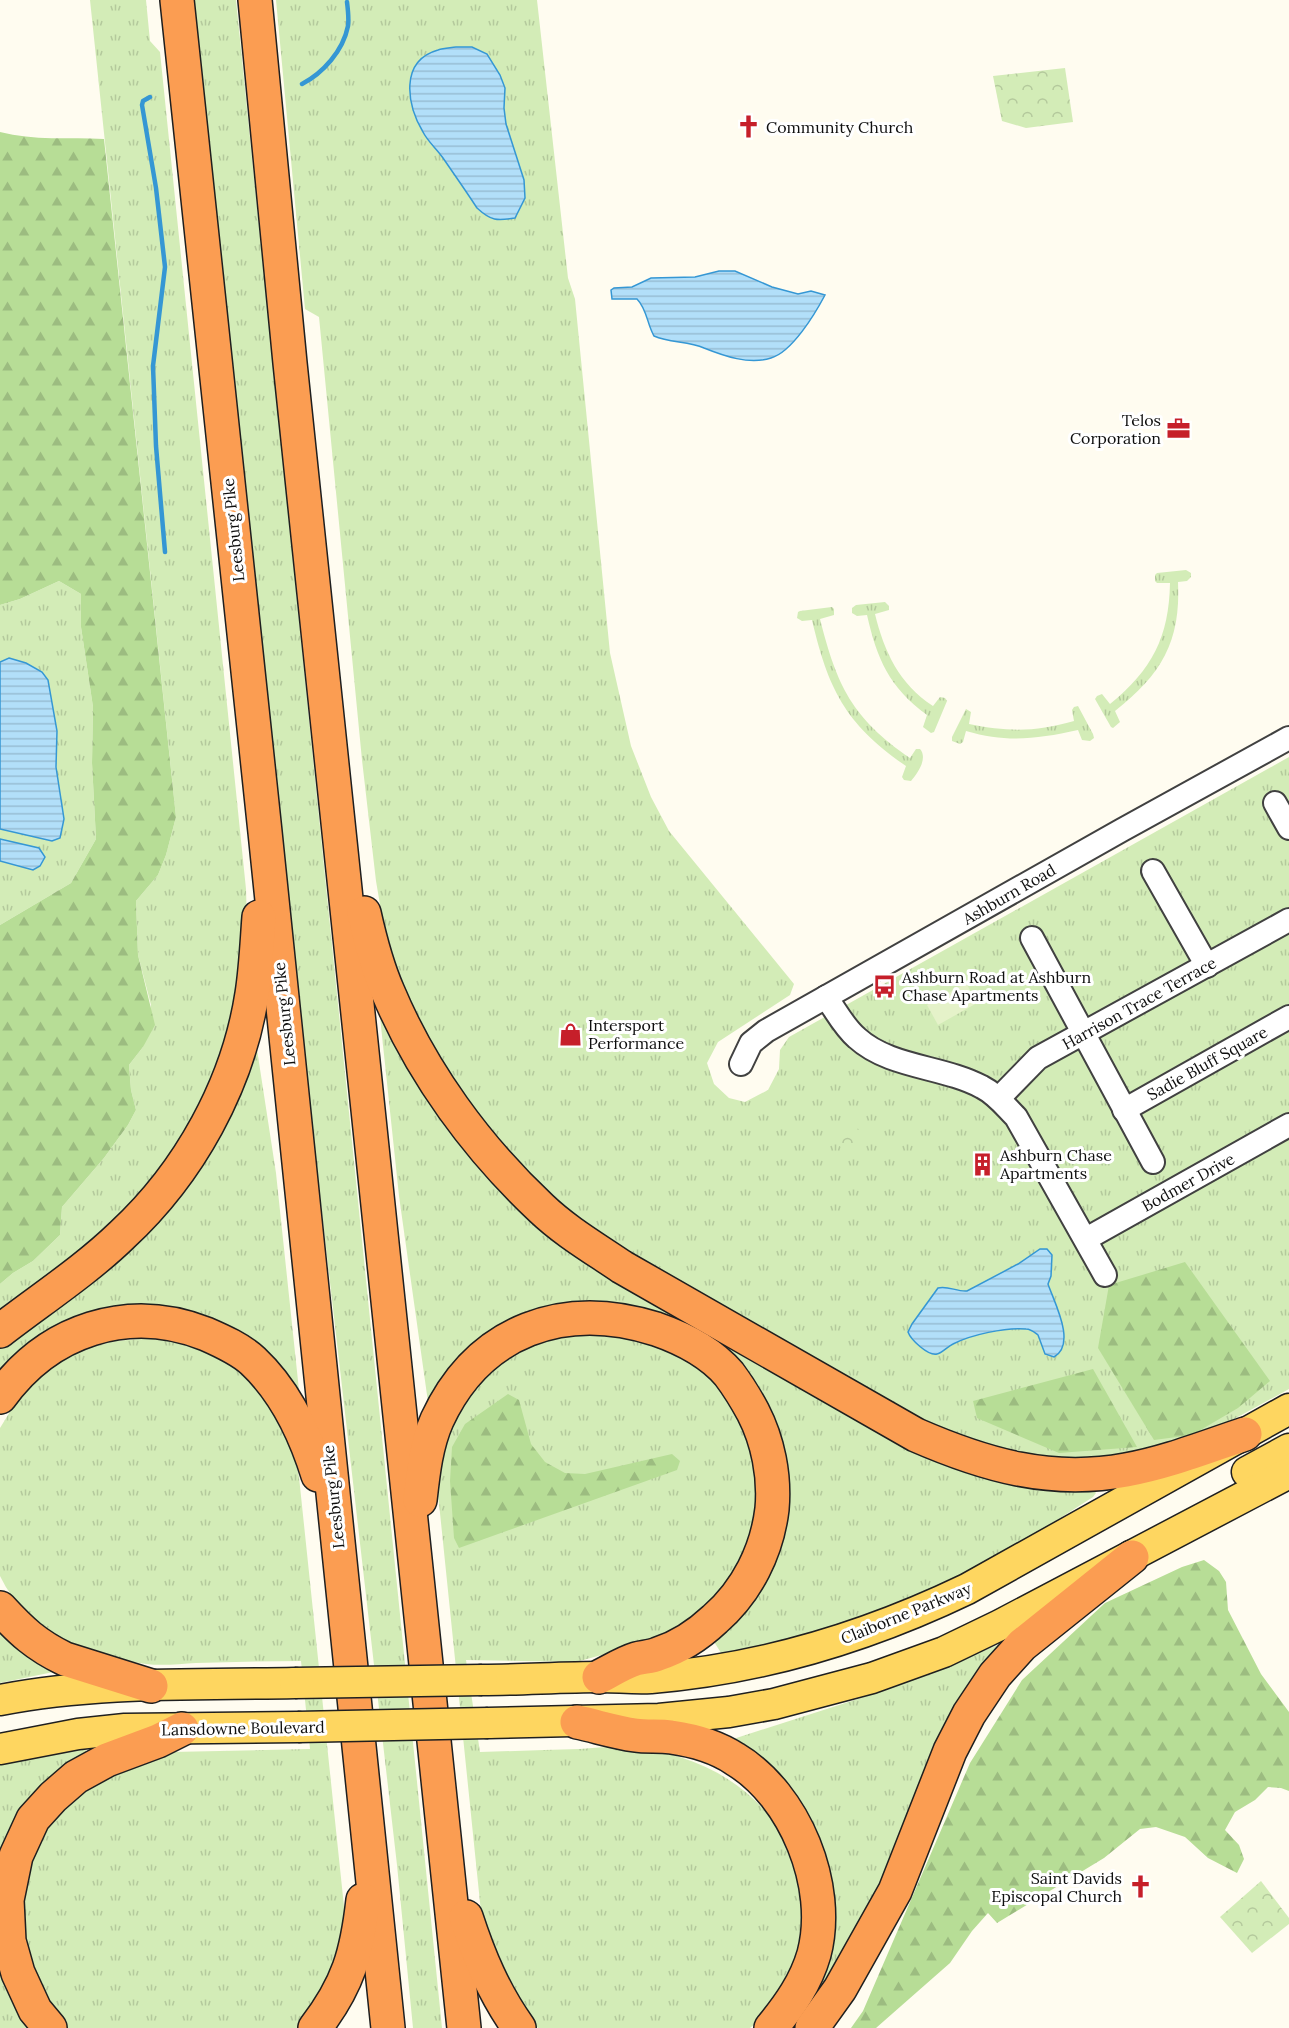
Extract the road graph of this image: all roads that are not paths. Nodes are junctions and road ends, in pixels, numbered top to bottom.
1 (177, 0) edge
2 (255, 0) edge
3 (1289, 738) edge
4 (334, 784) junction
5 (1275, 803) dead end
6 (1289, 828) edge
7 (265, 832) junction
8 (1153, 871) dead end
9 (1289, 920) edge
10 (1032, 938) dead end
11 (1207, 966) junction
12 (826, 997) junction
13 (1289, 1017) edge
14 (1085, 1034) junction
15 (741, 1064) dead end
16 (999, 1098) junction
17 (1124, 1110) junction
18 (1289, 1125) edge
19 (1154, 1162) dead end
20 (1086, 1239) junction
21 (1105, 1275) dead end
22 (0, 1331) edge
23 (0, 1397) edge
24 (1289, 1409) edge
25 (1245, 1434) junction
26 (1289, 1449) edge
27 (1289, 1473) edge
28 (339, 1550) junction
29 (1132, 1557) junction
30 (414, 1558) junction
31 (0, 1608) edge
32 (599, 1677) junction
33 (872, 1678) junction
34 (151, 1686) junction
35 (0, 1701) edge
36 (577, 1722) junction
37 (182, 1729) junction
38 (0, 1749) edge
39 (443, 1830) junction
40 (369, 1848) junction
41 (50, 2028) edge
42 (315, 2028) edge
43 (388, 2028) edge
44 (464, 2028) edge
45 (519, 2028) edge
46 (771, 2028) edge
47 (812, 2028) edge

1 - 7 highway, Leesburg Pike
2 - 4 highway
3 - 12 street, Ashburn Road
4 - 25 highway
4 - 30 highway
5 - 6 street
7 - 22 highway
7 - 28 highway, Leesburg Pike
8 - 11 street
9 - 11 street, Harrison Trace Terrace
10 - 14 street
11 - 14 street, Harrison Trace Terrace
12 - 15 street, Ashburn Road
12 - 16 street
13 - 17 street, Sadie Bluff Square
14 - 16 street, Harrison Trace Terrace
14 - 17 street
16 - 20 street
17 - 19 street
18 - 20 street, Bodmer Drive
20 - 21 street
23 - 28 highway
24 - 25 main road, Claiborne Parkway
25 - 32 main road, Claiborne Parkway
26 - 33 main road
27 - 29 main road
28 - 40 highway, Leesburg Pike
29 - 33 main road
29 - 47 highway
30 - 32 highway
30 - 39 highway
31 - 34 highway
32 - 34 main road, Claiborne Parkway, bridge
33 - 36 main road
34 - 35 main road
36 - 37 main road, Lansdowne Boulevard, bridge
36 - 46 highway
37 - 38 main road, Lansdowne Boulevard
37 - 41 highway
39 - 44 highway
39 - 45 highway
40 - 42 highway
40 - 43 highway, Leesburg Pike

